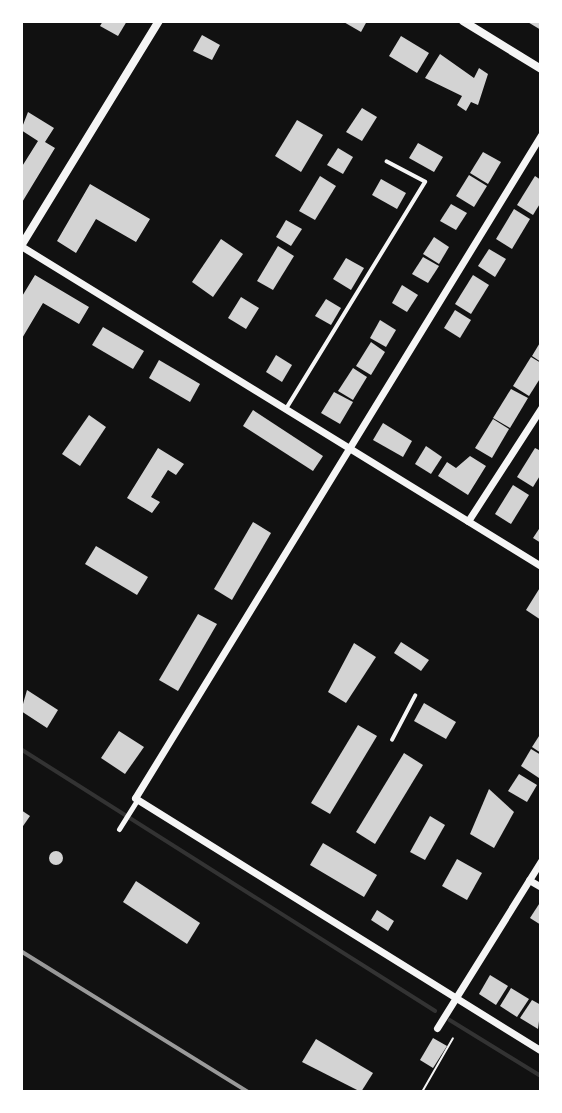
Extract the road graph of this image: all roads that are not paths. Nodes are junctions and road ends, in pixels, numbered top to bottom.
1 (159, 21) edge
2 (463, 21) edge
3 (541, 69) edge
4 (541, 135) edge
5 (387, 162) dead end
6 (21, 246) edge
7 (541, 408) edge
8 (286, 409) junction
9 (349, 448) junction
10 (468, 521) junction
11 (541, 566) edge
12 (415, 696) dead end
13 (392, 740) dead end
14 (136, 802) junction
15 (119, 829) dead end
16 (541, 861) edge
17 (529, 880) junction
18 (541, 887) edge
19 (455, 999) junction
20 (436, 1028) dead end
21 (541, 1051) edge

1 - 6 street
2 - 3 street
4 - 9 street
5 - 8 lane
6 - 8 street
7 - 10 street
8 - 9 street
9 - 10 street
9 - 14 street
10 - 11 street
12 - 13 lane
14 - 15 street
14 - 19 street
16 - 17 street
17 - 18 street
17 - 19 street
19 - 20 street
19 - 21 street

